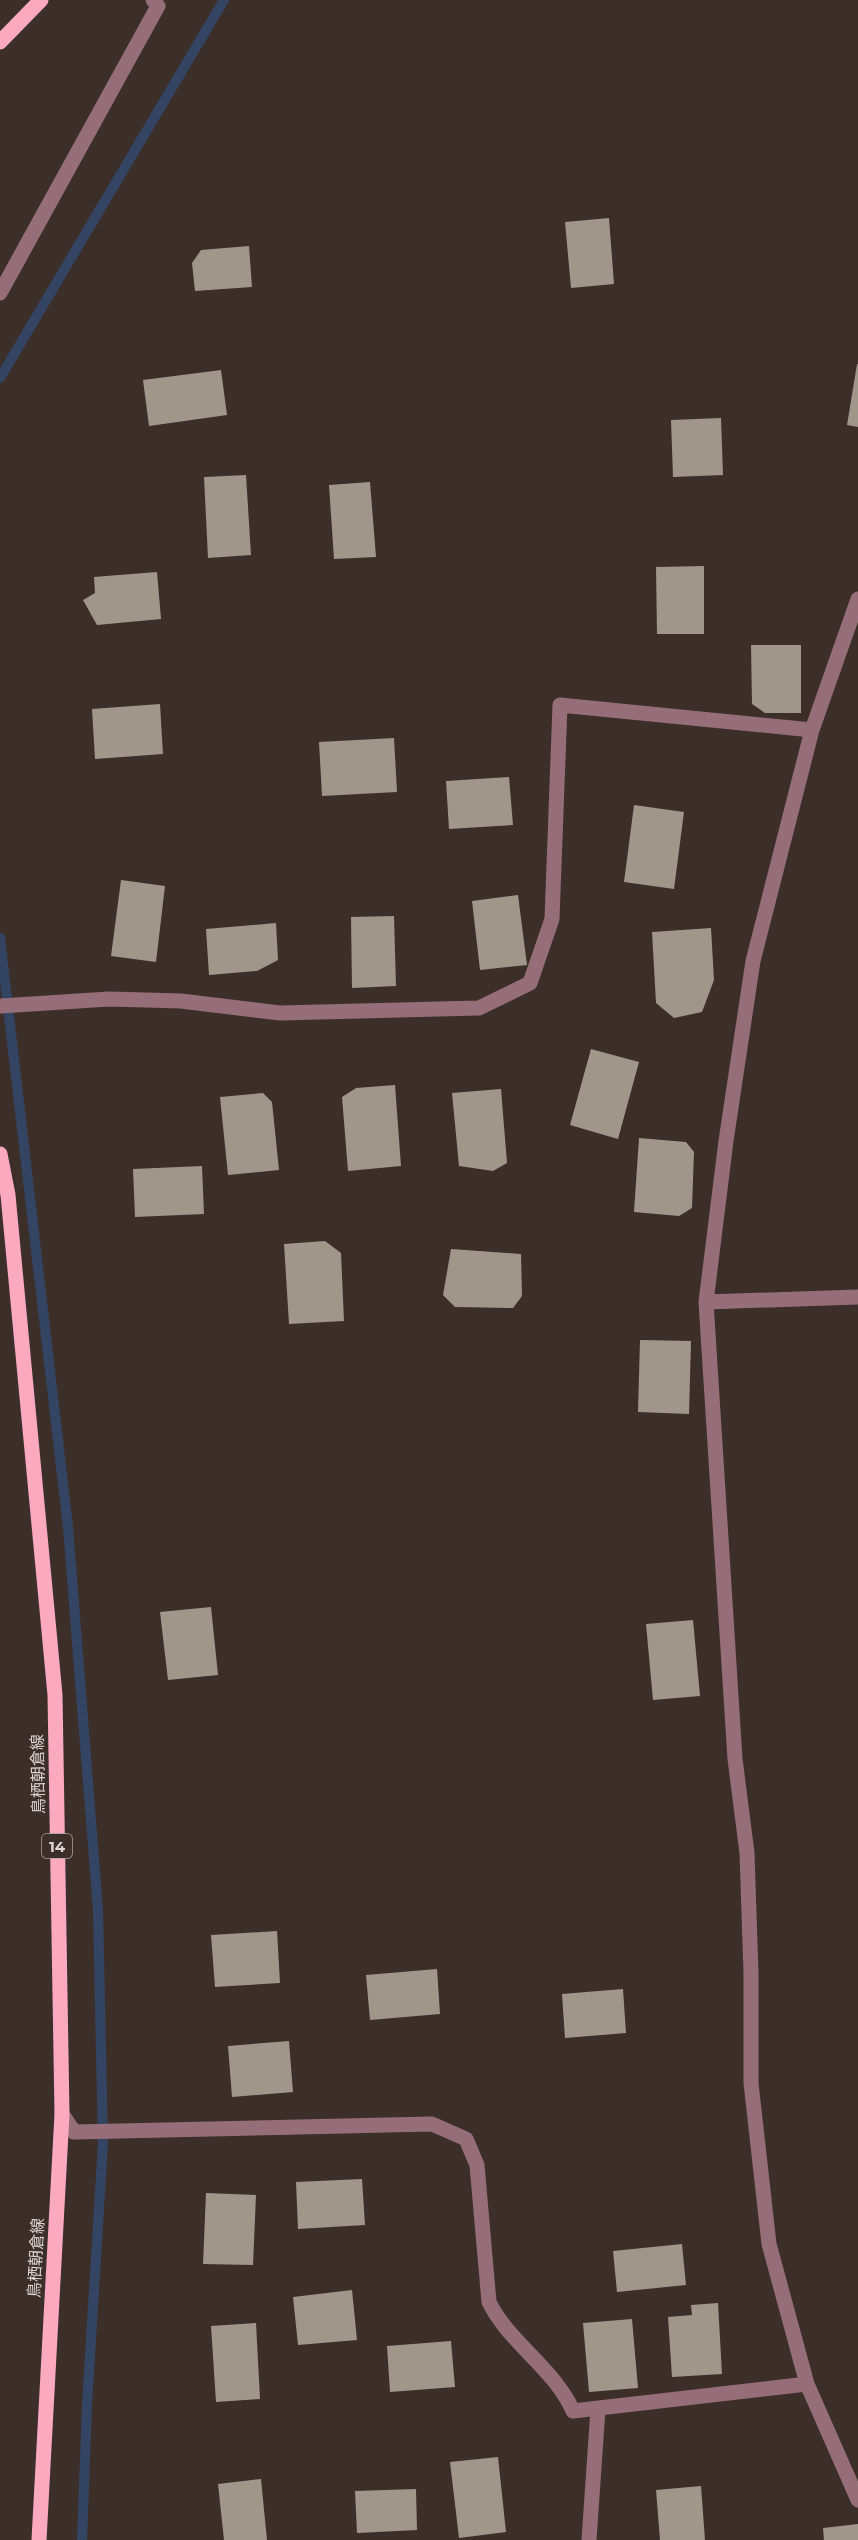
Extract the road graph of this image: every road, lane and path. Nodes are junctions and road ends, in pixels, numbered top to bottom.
1 (41, 0) edge
2 (153, 0) edge
3 (0, 42) edge
4 (0, 293) edge
5 (858, 599) edge
6 (812, 730) junction
7 (0, 1006) edge
8 (0, 1154) edge
9 (858, 1297) edge
10 (706, 1302) junction
11 (62, 2114) junction
12 (807, 2384) junction
13 (598, 2409) junction
14 (858, 2500) edge
15 (39, 2540) edge
16 (590, 2540) edge

1 - 3 main road
2 - 4 street
5 - 6 street
6 - 7 street
6 - 10 street
8 - 11 main road, 鳥栖朝倉線 / 14
9 - 10 street
10 - 12 street
11 - 13 street
11 - 15 main road, 鳥栖朝倉線 / 14
12 - 13 street
12 - 14 street
13 - 16 street

